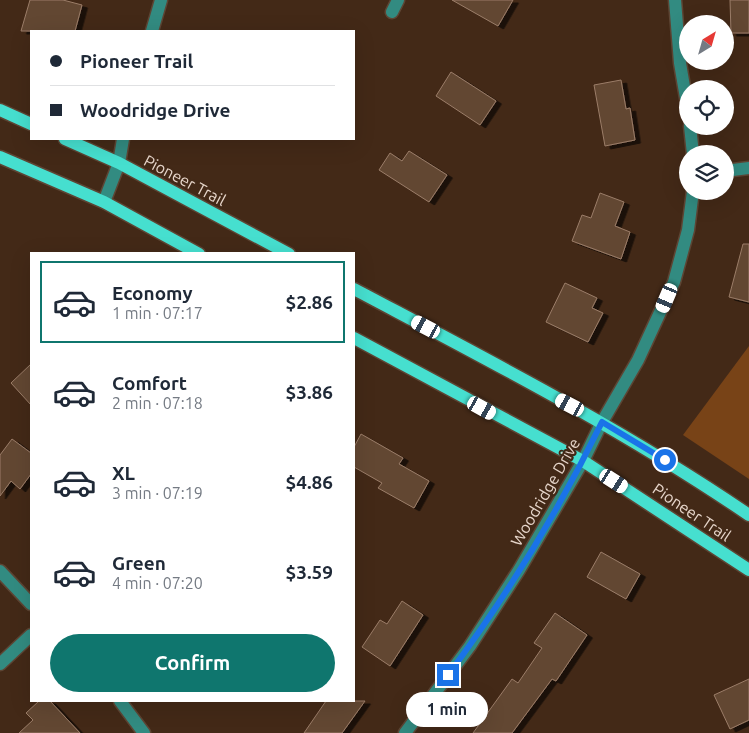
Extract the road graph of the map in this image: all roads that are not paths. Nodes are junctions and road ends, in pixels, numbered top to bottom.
1 (161, 0) edge
2 (398, 0) edge
3 (675, 0) edge
4 (392, 12) dead end
5 (152, 30) edge
6 (683, 80) edge
7 (0, 110) edge
8 (30, 124) edge
9 (67, 140) edge
10 (123, 140) edge
11 (0, 157) edge
12 (119, 163) junction
13 (749, 168) edge
14 (734, 170) edge
15 (692, 200) edge
16 (104, 202) junction
17 (195, 252) edge
18 (285, 252) edge
19 (355, 289) edge
20 (355, 339) edge
21 (602, 422) junction
22 (583, 461) junction
23 (749, 515) edge
24 (749, 570) edge
25 (0, 571) edge
26 (30, 603) edge
27 (30, 636) edge
28 (0, 664) edge
29 (121, 702) edge
30 (144, 733) edge
31 (405, 733) edge

1 - 5 street
2 - 4 street
3 - 6 street
7 - 8 main road
9 - 12 main road, Pioneer Trail
10 - 12 street
11 - 16 main road
12 - 16 street
12 - 18 main road, Pioneer Trail
13 - 14 street
15 - 21 street, Woodridge Drive
16 - 17 main road
19 - 21 main road, Pioneer Trail
20 - 22 main road, Pioneer Trail
21 - 22 street, Woodridge Drive
21 - 23 main road, Pioneer Trail
22 - 24 main road, Pioneer Trail
22 - 31 street, Woodridge Drive
25 - 26 street
27 - 28 street
29 - 30 street

